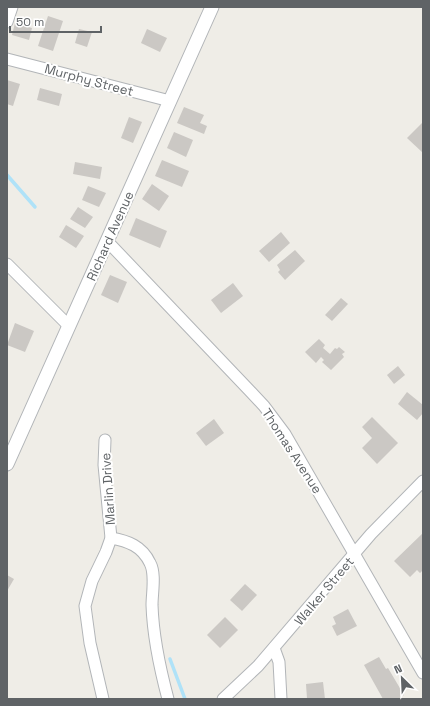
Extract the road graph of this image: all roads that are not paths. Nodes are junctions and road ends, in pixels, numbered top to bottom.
1 (12, 7) edge
2 (212, 7) edge
3 (7, 22) edge
4 (7, 59) edge
5 (170, 101) junction
6 (107, 240) junction
7 (7, 264) edge
8 (69, 326) junction
9 (105, 440) dead end
10 (7, 464) edge
11 (423, 481) edge
12 (111, 538) junction
13 (354, 555) junction
14 (274, 648) junction
15 (423, 673) edge
16 (103, 699) edge
17 (168, 699) edge
18 (223, 699) edge
19 (281, 699) edge

1 - 3 street
2 - 5 street, Richard Avenue
4 - 5 street, Murphy Street
5 - 6 street, Richard Avenue
6 - 8 street, Richard Avenue
6 - 13 street, Thomas Avenue
7 - 8 street
8 - 10 street, Richard Avenue
9 - 12 street, Marlin Drive
11 - 13 street, Walker Street
12 - 16 street, Marlin Drive
12 - 17 street
13 - 14 street, Walker Street
13 - 15 street, Thomas Avenue
14 - 18 street, Walker Street
14 - 19 street

